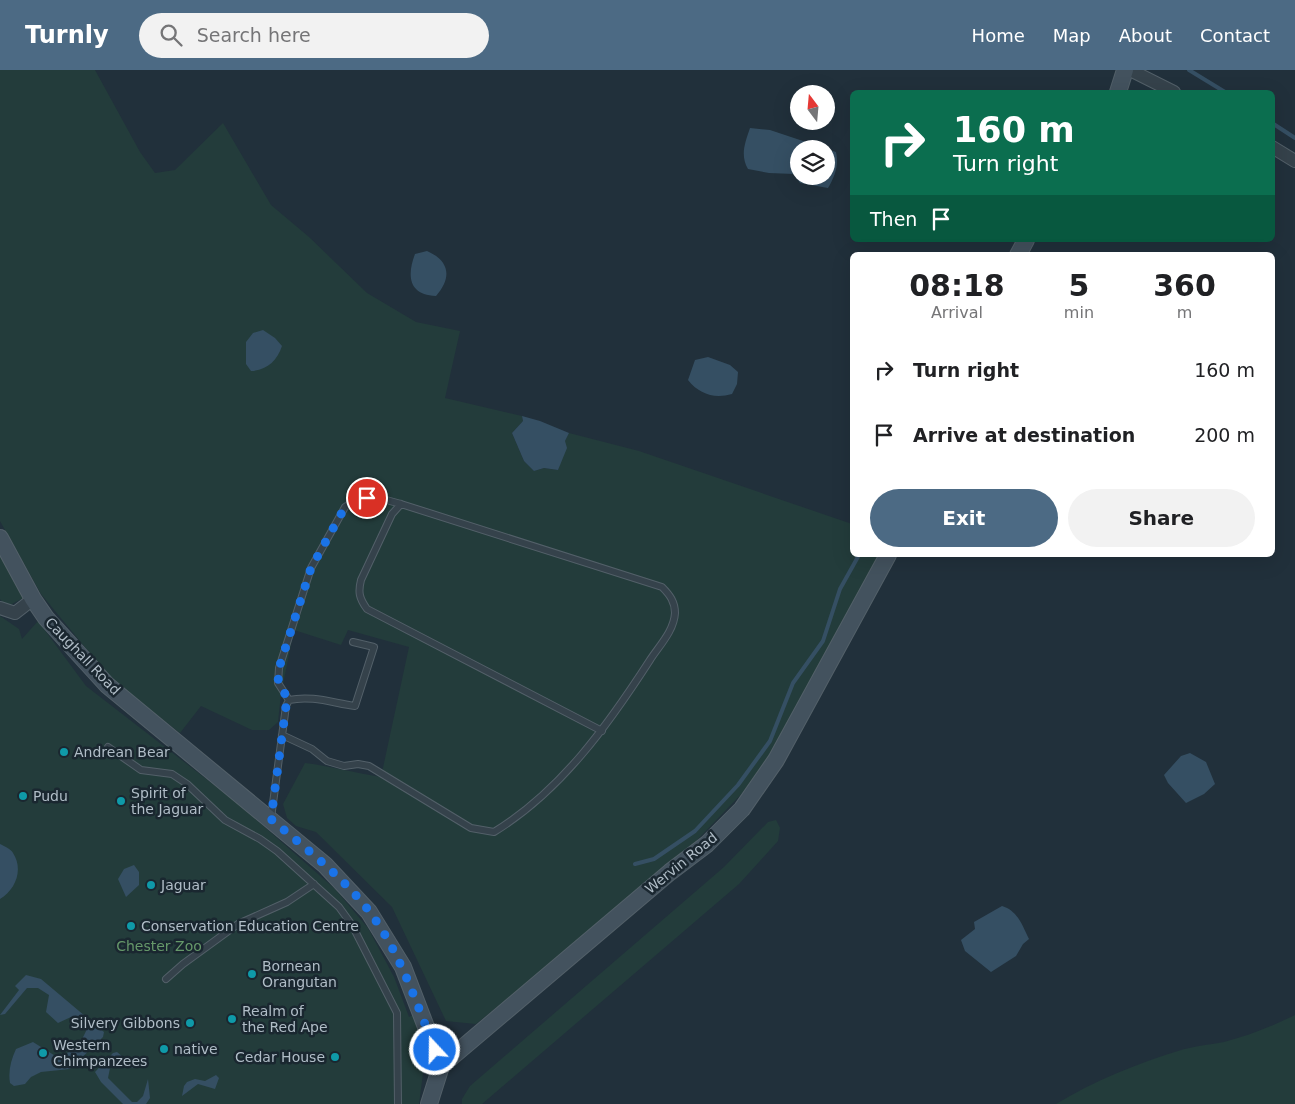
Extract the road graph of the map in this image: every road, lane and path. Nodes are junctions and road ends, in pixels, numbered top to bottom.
1 (1125, 70) edge
2 (1130, 70) edge
3 (1119, 90) edge
4 (1170, 90) edge
5 (1275, 149) edge
6 (1295, 161) edge
7 (400, 504) junction
8 (0, 538) edge
9 (887, 557) edge
10 (33, 599) junction
11 (0, 608) edge
12 (353, 642) dead end
13 (289, 700) junction
14 (602, 731) junction
15 (282, 735) junction
16 (108, 747) dead end
17 (271, 819) junction
18 (314, 884) junction
19 (166, 980) dead end
20 (441, 1066) junction
21 (398, 1104) edge
22 (429, 1104) edge

1 - 3 street
2 - 4 street
5 - 6 street
7 - 13 lane
7 - 14 lane
7 - 14 lane
8 - 10 street, Caughall Road
9 - 20 street, Wervin Road
10 - 11 street
10 - 17 street, Caughall Road
12 - 13 lane
13 - 15 lane
14 - 15 lane
15 - 17 lane
16 - 18 lane
17 - 20 street, Caughall Road
18 - 19 lane
18 - 21 lane
20 - 22 street

